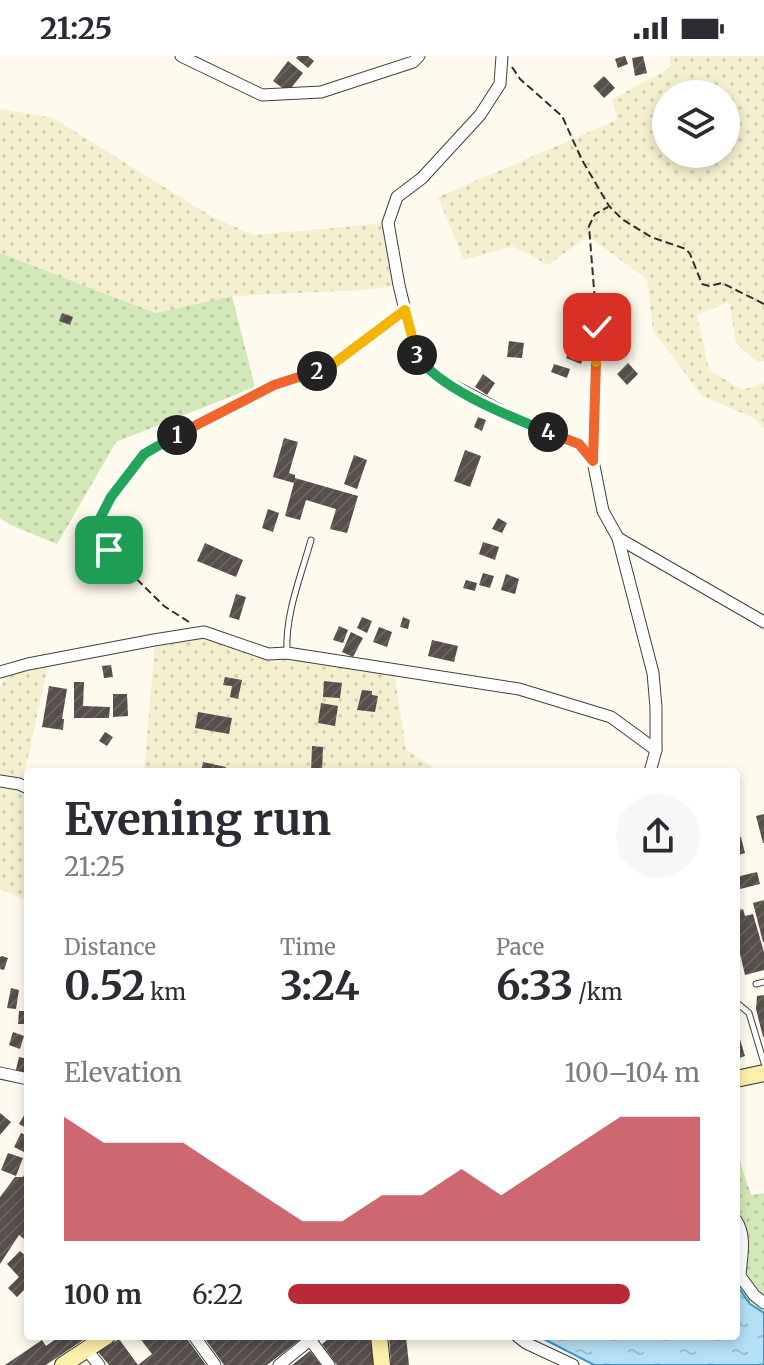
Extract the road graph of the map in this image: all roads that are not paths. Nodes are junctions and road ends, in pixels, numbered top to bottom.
1 (181, 56) edge
2 (419, 56) edge
3 (502, 56) edge
4 (618, 538) junction
5 (311, 540) dead end
6 (764, 622) edge
7 (287, 653) junction
8 (0, 672) edge
9 (656, 750) junction
10 (651, 768) edge
11 (0, 781) edge
12 (24, 786) edge
13 (764, 982) edge
14 (756, 984) dead end
15 (740, 1006) edge
16 (764, 1063) edge
17 (0, 1073) edge
18 (764, 1073) edge
19 (24, 1078) edge
20 (740, 1078) edge
21 (740, 1225) edge
22 (740, 1276) edge
23 (740, 1276) edge
24 (764, 1303) edge
25 (101, 1340) edge
26 (197, 1340) edge
27 (308, 1340) edge
28 (313, 1340) edge
29 (379, 1340) edge
30 (522, 1340) edge
31 (86, 1349) junction
32 (63, 1365) edge
33 (99, 1365) edge
34 (215, 1365) edge
35 (279, 1365) edge
36 (329, 1365) edge
37 (382, 1365) edge
38 (573, 1365) edge

1 - 2 street
3 - 4 street
4 - 6 street
4 - 9 street
5 - 7 lane
7 - 8 street
7 - 9 street
9 - 10 street
11 - 12 street
13 - 14 lane
15 - 16 lane
17 - 19 street
18 - 20 street
21 - 23 street
22 - 24 street
25 - 31 street
26 - 34 street
27 - 35 street
28 - 36 street
29 - 37 street
30 - 38 street
31 - 32 street
31 - 33 street

